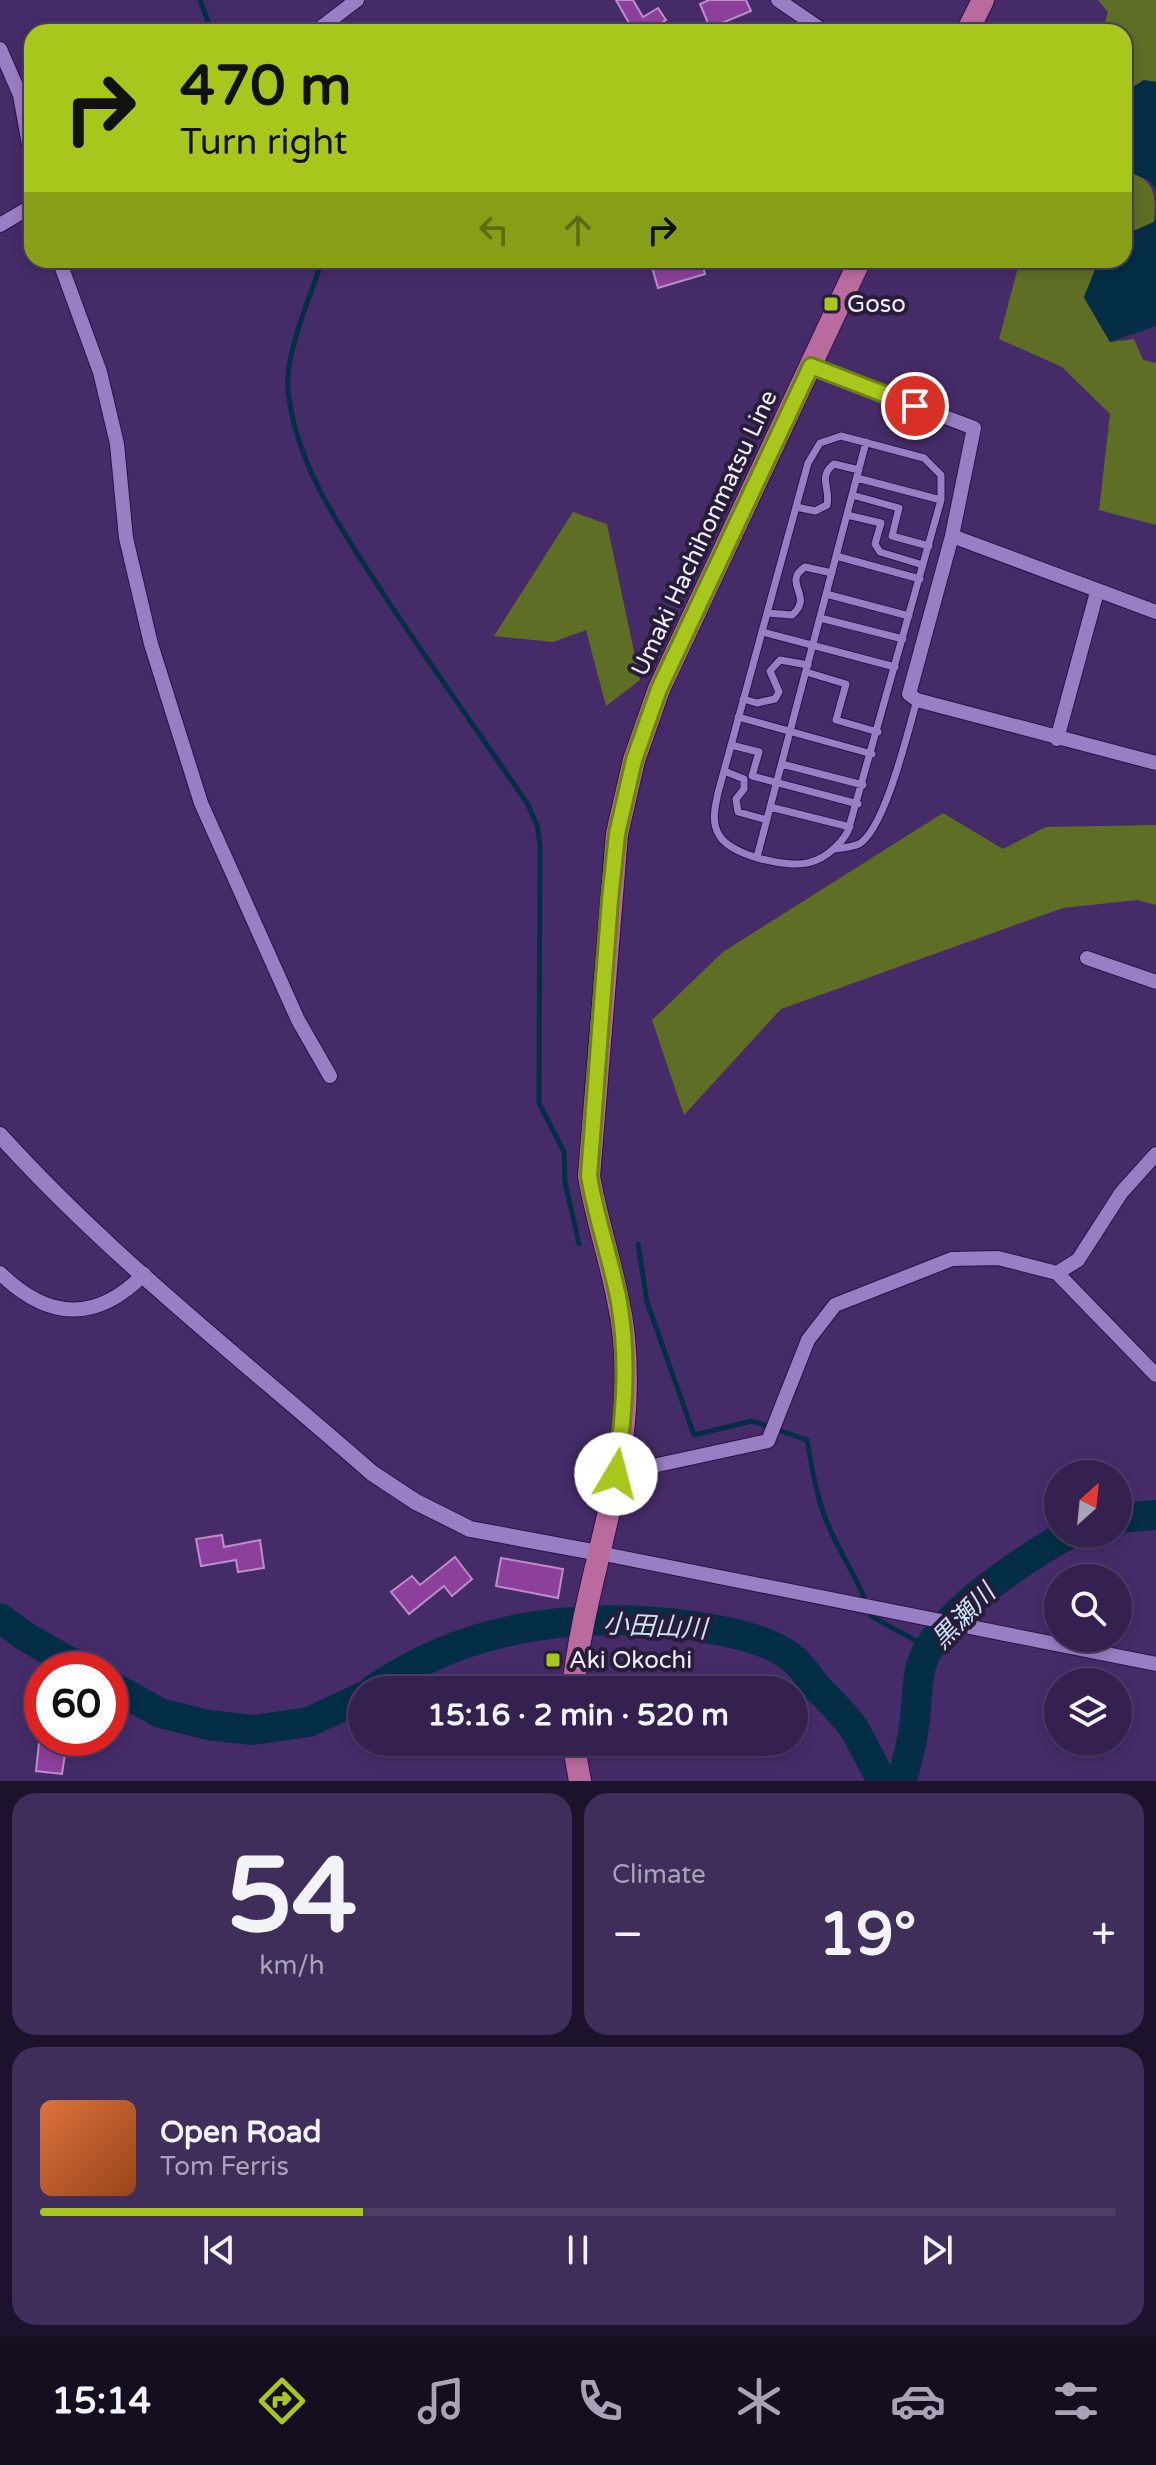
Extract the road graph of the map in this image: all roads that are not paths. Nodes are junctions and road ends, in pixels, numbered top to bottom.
1 (357, 0) edge
2 (778, 0) edge
3 (983, 0) edge
4 (326, 24) edge
5 (813, 24) edge
6 (971, 24) edge
7 (0, 49) edge
8 (24, 117) edge
9 (24, 211) edge
10 (0, 225) edge
11 (62, 268) edge
12 (856, 268) edge
13 (811, 366) junction
14 (866, 442) junction
15 (858, 474) junction
16 (852, 495) junction
17 (941, 500) junction
18 (796, 507) junction
19 (847, 515) junction
20 (952, 536) junction
21 (929, 546) junction
22 (836, 556) junction
23 (923, 565) junction
24 (832, 573) junction
25 (920, 579) junction
26 (1097, 592) junction
27 (826, 594) junction
28 (1156, 612) edge
29 (767, 613) junction
30 (909, 616) junction
31 (820, 618) junction
32 (762, 632) junction
33 (903, 639) junction
34 (813, 645) junction
35 (895, 667) junction
36 (807, 669) junction
37 (743, 699) junction
38 (917, 700) junction
39 (738, 717) junction
40 (790, 732) junction
41 (878, 732) junction
42 (1057, 739) junction
43 (731, 745) junction
44 (872, 754) junction
45 (1156, 763) edge
46 (782, 764) junction
47 (724, 771) junction
48 (777, 782) junction
49 (863, 785) junction
50 (858, 804) junction
51 (770, 807) junction
52 (767, 820) junction
53 (850, 827) junction
54 (831, 850) junction
55 (757, 857) junction
56 (1087, 958) dead end
57 (1156, 982) edge
58 (330, 1076) dead end
59 (0, 1135) edge
60 (1156, 1154) edge
61 (0, 1273) edge
62 (1057, 1273) junction
63 (144, 1274) junction
64 (1156, 1375) edge
65 (616, 1474) junction
66 (599, 1553) junction
67 (1156, 1664) edge
68 (576, 1676) edge
69 (576, 1756) edge
70 (580, 1781) edge

1 - 4 street
2 - 5 street
3 - 6 main road
7 - 8 street
9 - 10 street
11 - 58 street
12 - 13 main road, Umaki Hachihonmatsu Line
13 - 20 street
13 - 65 main road, Umaki Hachihonmatsu Line
14 - 15 lane
14 - 17 lane
14 - 18 lane
15 - 16 lane
15 - 17 lane
15 - 18 lane
16 - 19 lane
16 - 21 lane
17 - 21 lane
18 - 29 lane
19 - 22 lane
19 - 23 lane
20 - 26 street
20 - 38 street
21 - 23 lane
22 - 24 lane
22 - 25 lane
23 - 25 lane
24 - 27 lane
24 - 29 lane
25 - 30 lane
26 - 28 street
26 - 42 street
27 - 30 lane
27 - 31 lane
29 - 32 lane
30 - 33 lane
31 - 33 lane
31 - 34 lane
32 - 34 lane
32 - 37 lane
33 - 35 lane
34 - 35 lane
34 - 36 lane
35 - 41 lane
36 - 37 lane
36 - 40 lane
36 - 41 lane
37 - 39 lane
38 - 42 street
38 - 54 lane
39 - 40 lane
39 - 43 lane
40 - 44 lane
40 - 46 lane
41 - 44 lane
42 - 45 street
43 - 47 lane
43 - 48 lane
44 - 49 lane
46 - 48 lane
46 - 49 lane
47 - 52 lane
47 - 55 lane
48 - 50 lane
48 - 51 lane
49 - 50 lane
50 - 53 lane
51 - 52 lane
51 - 53 lane
52 - 55 lane
53 - 54 lane
54 - 55 lane
56 - 57 street
59 - 63 street
60 - 62 street
61 - 63 street
62 - 64 street
62 - 65 street
63 - 66 street
65 - 66 main road, Umaki Hachihonmatsu Line
66 - 67 street
66 - 68 main road, Umaki Hachihonmatsu Line
69 - 70 main road

